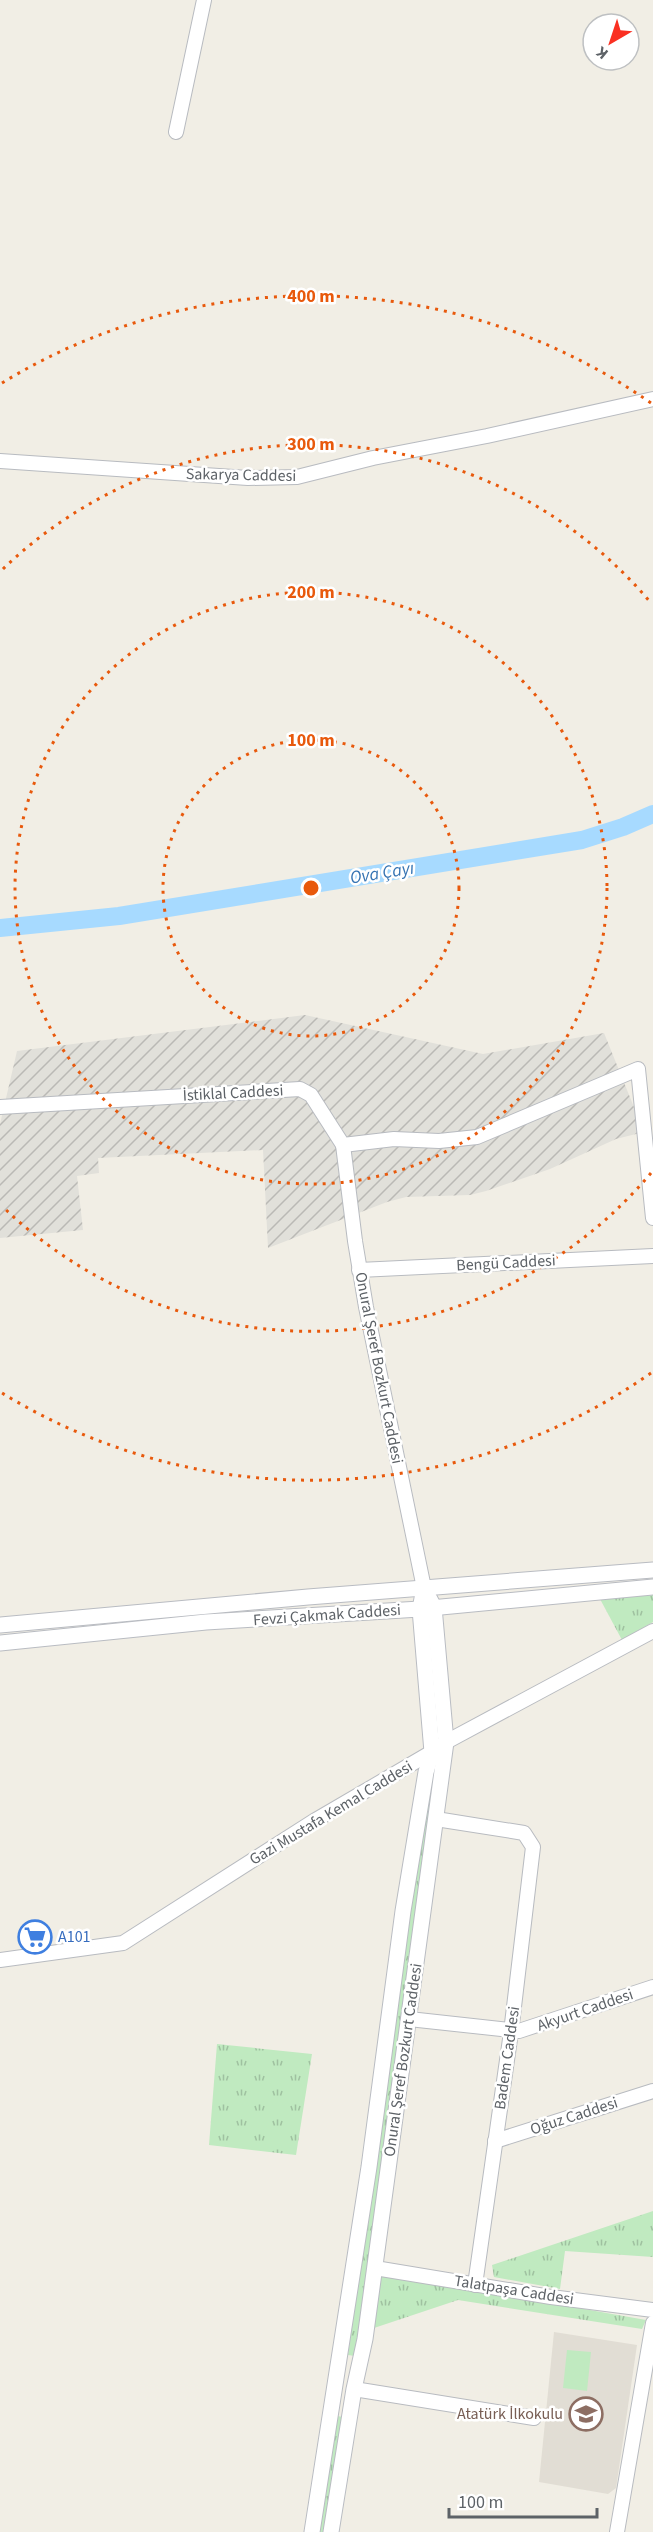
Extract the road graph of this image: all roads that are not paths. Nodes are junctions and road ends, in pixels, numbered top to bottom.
1 (204, 0) edge
2 (176, 132) dead end
3 (653, 399) edge
4 (0, 461) edge
5 (0, 1107) edge
6 (343, 1145) junction
7 (653, 1218) edge
8 (653, 1256) edge
9 (359, 1270) junction
10 (653, 1570) edge
11 (653, 1587) edge
12 (424, 1588) junction
13 (427, 1608) junction
14 (0, 1625) edge
15 (653, 1631) edge
16 (0, 1643) edge
17 (446, 1742) junction
18 (432, 1752) junction
19 (436, 1819) junction
20 (0, 1960) edge
21 (653, 1987) edge
22 (409, 2019) junction
23 (511, 2032) junction
24 (653, 2091) edge
25 (495, 2142) junction
26 (375, 2268) junction
27 (475, 2285) junction
28 (653, 2310) edge
29 (653, 2323) edge
30 (354, 2389) junction
31 (534, 2418) dead end
32 (312, 2532) edge
33 (331, 2532) edge
34 (617, 2532) edge

1 - 2 street
3 - 4 street, Sakarya Caddesi
5 - 6 street, İstiklal Caddesi
6 - 7 street
6 - 9 street, Onural Şeref Bozkurt Caddesi
8 - 9 street, Bengü Caddesi
9 - 12 street, Onural Şeref Bozkurt Caddesi
10 - 12 main road, Fevzi Çakmak Caddesi
11 - 13 main road, Fevzi Çakmak Caddesi
12 - 13 main road, Onural Şeref Bozkurt Caddesi
12 - 14 main road, Fevzi Çakmak Caddesi
13 - 16 main road, Fevzi Çakmak Caddesi
13 - 17 main road, Onural Şeref Bozkurt Caddesi
13 - 18 main road, Onural Şeref Bozkurt Caddesi
15 - 17 street, Gazi Mustafa Kemal Caddesi
17 - 18 street, Gazi Mustafa Kemal Caddesi
17 - 19 main road, Onural Şeref Bozkurt Caddesi
18 - 20 street, Gazi Mustafa Kemal Caddesi
18 - 32 main road, Onural Şeref Bozkurt Caddesi
19 - 22 main road, Onural Şeref Bozkurt Caddesi
19 - 23 street, Badem Caddesi
21 - 23 street, Akyurt Caddesi
22 - 23 street, Akyurt Caddesi
22 - 26 main road, Onural Şeref Bozkurt Caddesi
23 - 25 street, Badem Caddesi
24 - 25 street, Oğuz Caddesi
25 - 27 street, Badem Caddesi
26 - 27 street, Talatpaşa Caddesi
26 - 30 main road, Onural Şeref Bozkurt Caddesi
27 - 28 street, Talatpaşa Caddesi
29 - 34 street
30 - 31 street
30 - 33 main road, Onural Şeref Bozkurt Caddesi

